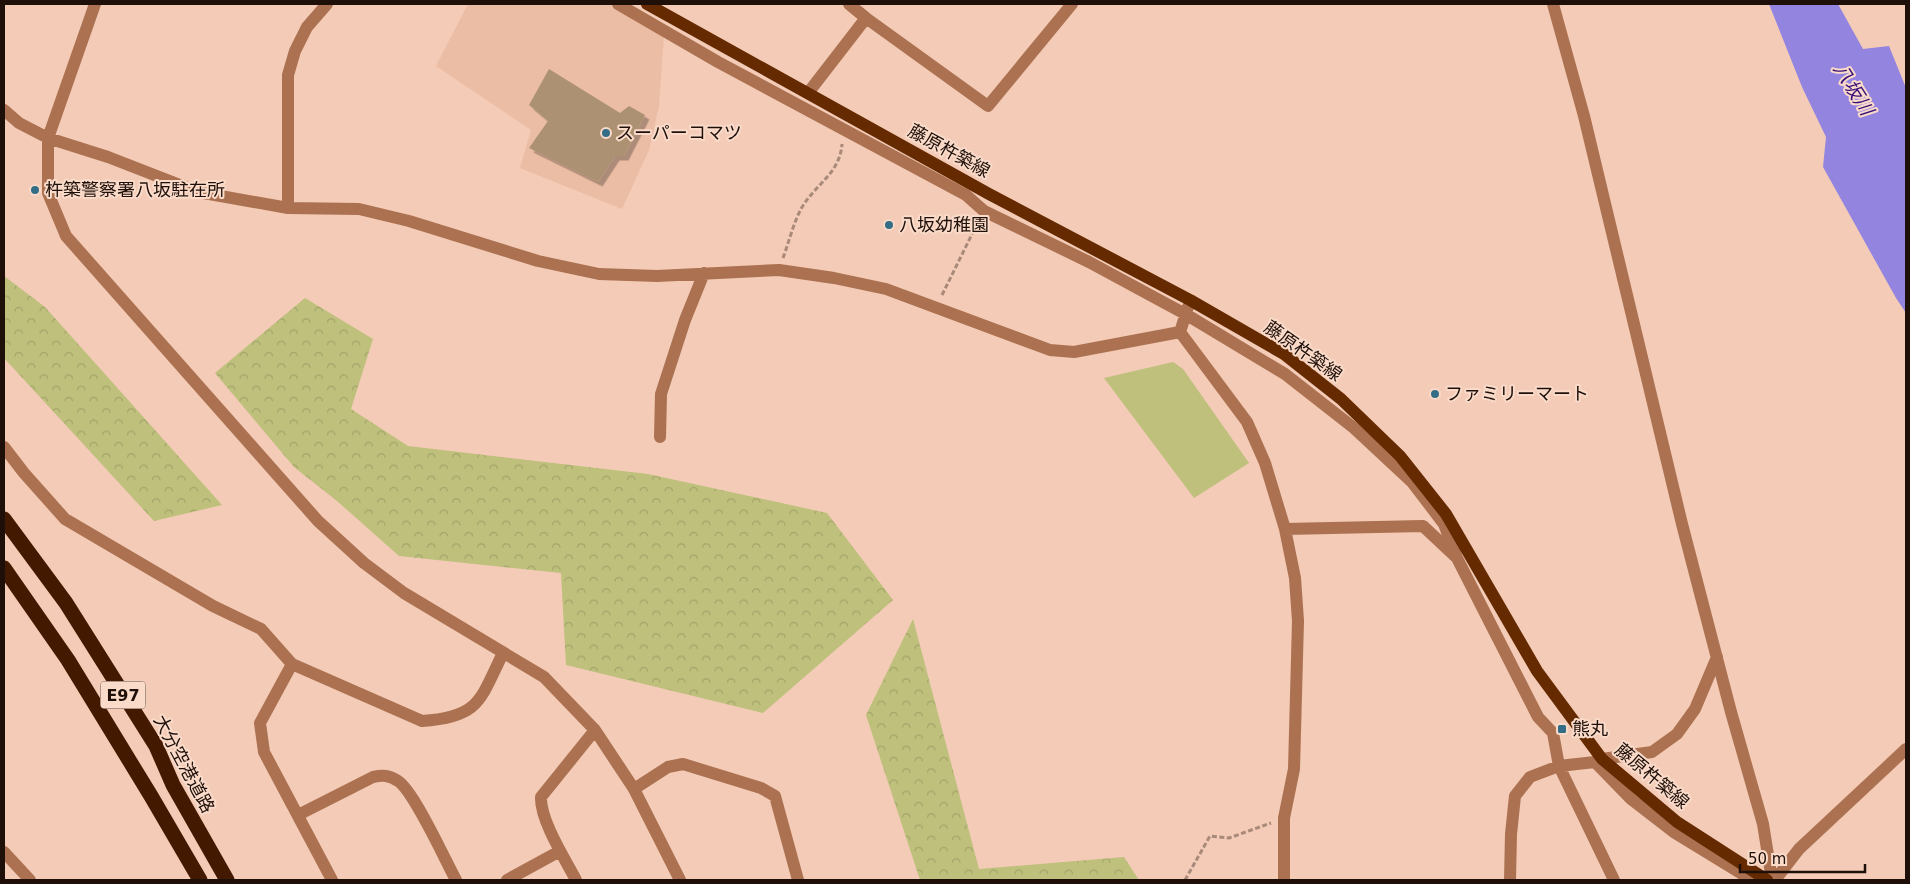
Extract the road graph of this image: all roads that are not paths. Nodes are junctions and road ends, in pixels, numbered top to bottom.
1 (95, 4) edge
2 (328, 4) edge
3 (618, 4) edge
4 (647, 4) edge
5 (849, 4) edge
6 (1072, 4) edge
7 (1553, 4) edge
8 (866, 18) junction
9 (808, 93) junction
10 (4, 110) edge
11 (48, 138) junction
12 (288, 208) junction
13 (704, 273) junction
14 (1190, 300) junction
15 (1187, 314) junction
16 (1180, 332) junction
17 (660, 437) dead end
18 (4, 447) edge
19 (4, 519) edge
20 (1285, 529) junction
21 (1457, 558) junction
22 (4, 568) edge
23 (503, 653) junction
24 (1717, 657) junction
25 (292, 664) junction
26 (595, 730) junction
27 (1906, 749) edge
28 (1599, 760) junction
29 (1558, 766) junction
30 (634, 789) junction
31 (298, 815) junction
32 (560, 851) junction
33 (4, 852) edge
34 (30, 880) edge
35 (200, 880) edge
36 (228, 880) edge
37 (332, 880) edge
38 (456, 880) edge
39 (507, 880) edge
40 (576, 880) edge
41 (680, 880) edge
42 (798, 880) edge
43 (1284, 880) edge
44 (1510, 880) edge
45 (1614, 880) edge
46 (1752, 880) edge
47 (1767, 880) edge
48 (1774, 880) edge

1 - 11 street
2 - 12 street
3 - 15 street
4 - 9 main road, 藤原杵築線
5 - 8 street
6 - 8 street
7 - 24 street
8 - 9 street
9 - 14 main road, 藤原杵築線
10 - 11 street
11 - 12 street
11 - 23 street
12 - 13 street
13 - 16 street
13 - 17 street
14 - 15 street
14 - 28 main road, 藤原杵築線
15 - 16 street
15 - 21 street
16 - 20 street
18 - 25 street
19 - 36 highway, 大分空港道路 / E97
20 - 21 street
20 - 43 street
21 - 29 street
22 - 35 highway, E97
23 - 25 street
23 - 26 street
24 - 28 street
24 - 48 street
25 - 31 street
26 - 30 street
26 - 32 street
27 - 48 street
28 - 29 street
28 - 46 street
28 - 47 main road, 藤原杵築線
29 - 44 street
29 - 45 street
30 - 41 street
30 - 42 street
31 - 37 street
31 - 38 street
32 - 39 street
32 - 40 street
33 - 34 street

